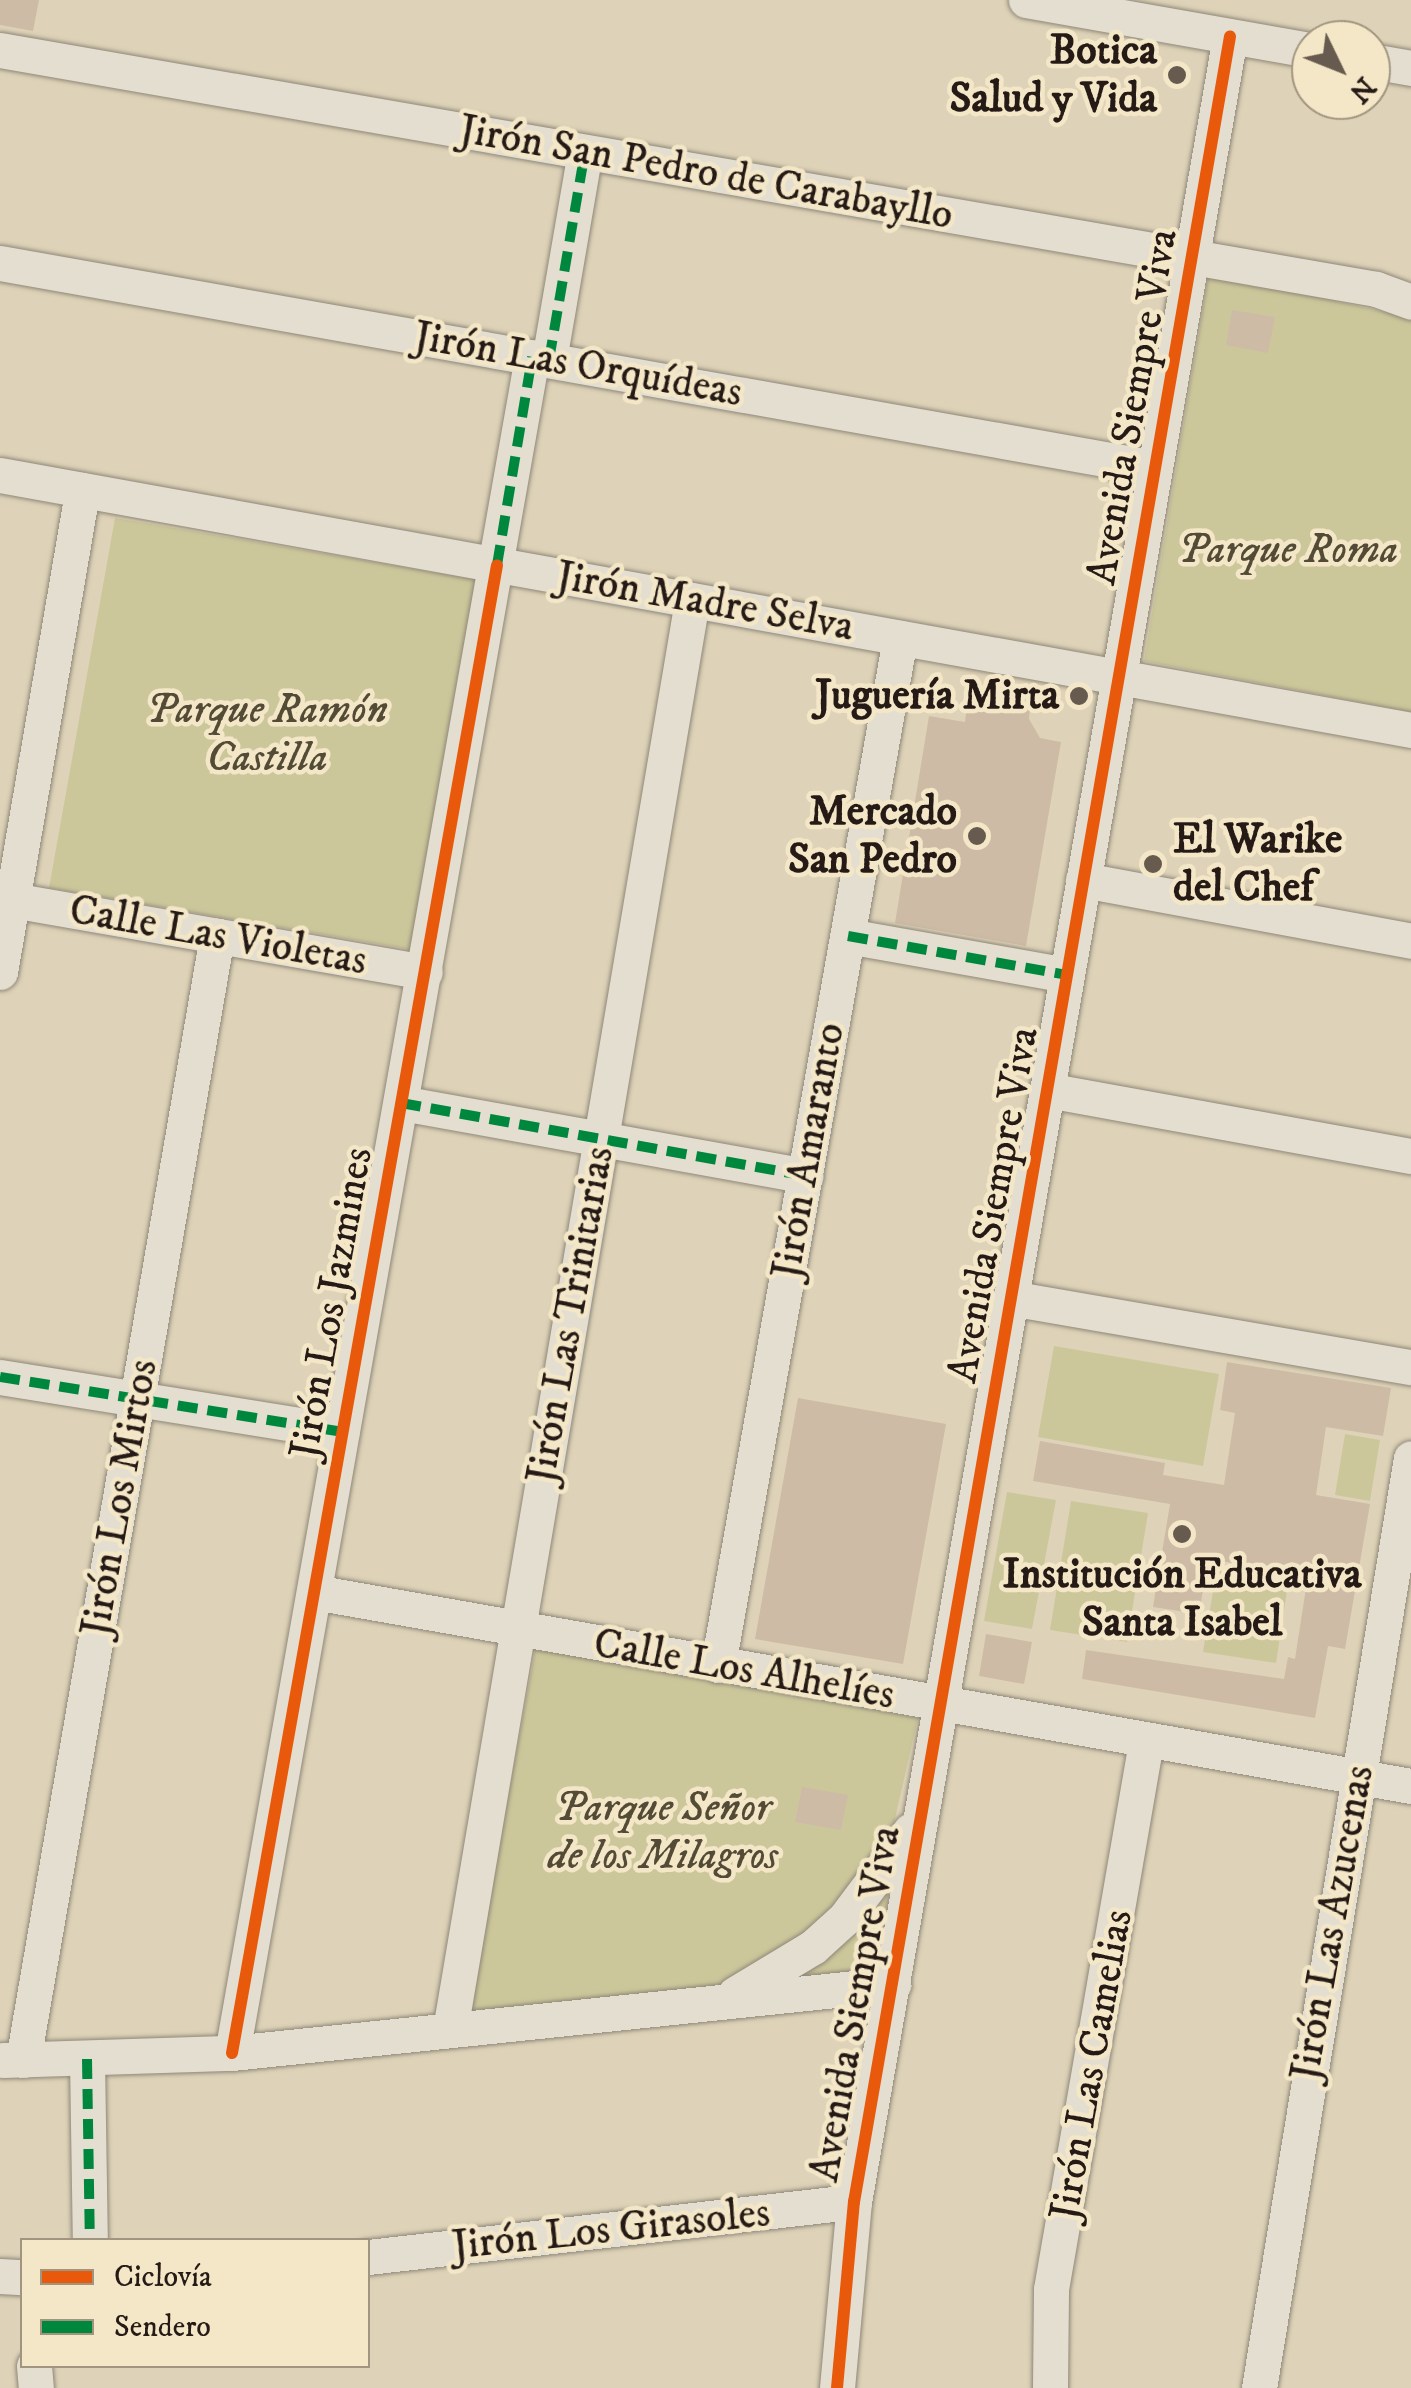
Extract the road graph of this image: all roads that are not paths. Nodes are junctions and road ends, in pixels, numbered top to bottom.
1 (1026, 0) edge
2 (1230, 36) junction
3 (1291, 47) edge
4 (0, 50) edge
5 (584, 152) junction
6 (1192, 258) junction
7 (0, 263) edge
8 (1411, 302) edge
9 (540, 359) junction
10 (1155, 468) junction
11 (0, 475) edge
12 (82, 490) junction
13 (496, 565) junction
14 (692, 600) junction
15 (900, 638) junction
16 (1119, 677) junction
17 (1411, 730) edge
18 (1083, 880) junction
19 (12, 900) junction
20 (217, 936) junction
21 (848, 936) junction
22 (1411, 941) edge
23 (0, 972) edge
24 (424, 972) junction
25 (1067, 976) junction
26 (1047, 1090) junction
27 (401, 1103) junction
28 (600, 1139) junction
29 (1411, 1156) edge
30 (805, 1176) junction
31 (1010, 1298) junction
32 (1411, 1367) edge
33 (0, 1377) edge
34 (138, 1399) junction
35 (342, 1432) junction
36 (1411, 1458) edge
37 (1401, 1578) edge
38 (314, 1592) junction
39 (518, 1629) junction
40 (718, 1665) junction
41 (940, 1705) junction
42 (1146, 1742) junction
43 (1358, 1776) junction
44 (1411, 1786) edge
45 (922, 1808) junction
46 (893, 1984) junction
47 (720, 2002) junction
48 (450, 2030) junction
49 (232, 2052) junction
50 (88, 2059) junction
51 (12, 2060) edge
52 (854, 2202) junction
53 (90, 2238) edge
54 (370, 2258) edge
55 (837, 2388) edge
56 (1050, 2388) edge
57 (1259, 2388) edge

1 - 2 street
2 - 3 street
2 - 6 street, Avenida Siempre Viva
4 - 5 street, Jirón San Pedro de Carabayllo
5 - 6 street, Jirón San Pedro de Carabayllo
5 - 9 street, Jirón Los Jazmines
6 - 8 street, Jirón San Pedro de Carabayllo
6 - 10 street, Avenida Siempre Viva
7 - 9 street, Jirón Las Orquídeas
9 - 10 street, Jirón Las Orquídeas
9 - 13 street, Jirón Los Jazmines
10 - 16 street, Avenida Siempre Viva
11 - 12 street, Jirón Madre Selva
12 - 13 street, Jirón Madre Selva
12 - 19 street
13 - 14 street, Jirón Madre Selva
13 - 24 street, Jirón Los Jazmines
14 - 15 street, Jirón Madre Selva
14 - 28 street, Jirón Las Trinitarias
15 - 16 street, Jirón Madre Selva
15 - 21 street, Jirón Amaranto
16 - 17 street, Jirón Madre Selva
16 - 18 street, Avenida Siempre Viva
18 - 22 street
18 - 25 street, Avenida Siempre Viva
19 - 20 street, Calle Las Violetas
19 - 23 street
20 - 24 street, Calle Las Violetas
20 - 34 street, Jirón Los Mirtos
21 - 25 street
21 - 30 street, Jirón Amaranto
24 - 27 street, Jirón Los Jazmines
25 - 26 street, Avenida Siempre Viva
26 - 29 street
26 - 31 street, Avenida Siempre Viva
27 - 28 street
27 - 35 street, Jirón Los Jazmines
28 - 30 street
28 - 39 street, Jirón Las Trinitarias
30 - 40 street, Jirón Amaranto
31 - 32 street
31 - 41 street, Avenida Siempre Viva
33 - 34 street
34 - 35 street
34 - 51 street, Jirón Los Mirtos
35 - 38 street, Jirón Los Jazmines
36 - 37 street, Jirón Las Azucenas
37 - 43 street, Jirón Las Azucenas
38 - 39 street, Calle Los Alhelíes
38 - 49 street, Jirón Los Jazmines
39 - 40 street, Calle Los Alhelíes
39 - 48 street, Jirón Las Trinitarias
40 - 41 street, Calle Los Alhelíes
41 - 42 street, Calle Los Alhelíes
41 - 45 street, Avenida Siempre Viva
42 - 43 street, Calle Los Alhelíes
42 - 56 street, Jirón Las Camelias
43 - 44 street, Calle Los Alhelíes
43 - 57 street, Jirón Las Azucenas
45 - 46 street, Avenida Siempre Viva
45 - 47 street
46 - 47 street
46 - 52 street, Avenida Siempre Viva
47 - 48 street
48 - 49 street
49 - 50 street
50 - 51 street
50 - 53 street
52 - 54 street, Jirón Los Girasoles
52 - 55 street, Avenida Siempre Viva

